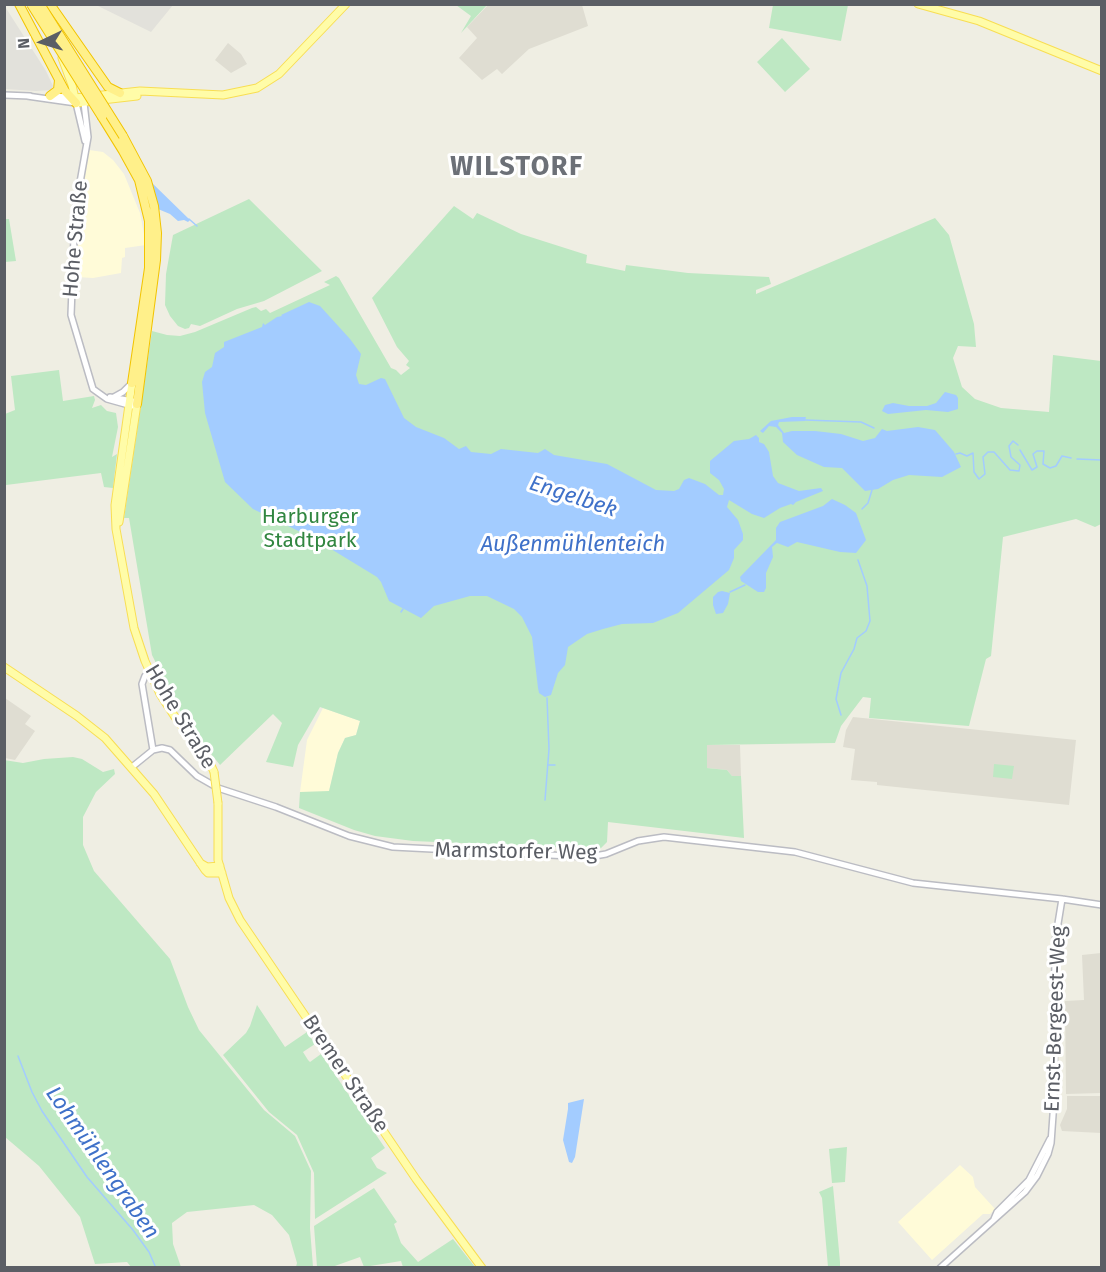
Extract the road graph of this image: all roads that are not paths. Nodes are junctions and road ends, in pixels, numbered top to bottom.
1 (19, 4) edge
2 (35, 4) edge
3 (50, 4) edge
4 (346, 4) edge
5 (918, 4) edge
6 (1101, 70) edge
7 (59, 79) junction
8 (120, 93) junction
9 (162, 93) junction
10 (4, 95) edge
11 (27, 96) junction
12 (50, 96) junction
13 (78, 100) junction
14 (142, 335) junction
15 (132, 383) junction
16 (103, 397) junction
17 (112, 398) junction
18 (131, 403) junction
19 (4, 667) edge
20 (149, 672) junction
21 (153, 750) junction
22 (132, 767) junction
23 (221, 869) junction
24 (1062, 899) junction
25 (1101, 905) edge
26 (482, 1268) edge
27 (940, 1268) edge

1 - 7 highway
2 - 13 main road
2 - 14 highway, bridge
3 - 8 highway
4 - 9 main road
5 - 6 main road
7 - 12 highway
7 - 13 highway
8 - 9 main road
8 - 13 main road
9 - 13 main road
10 - 11 street
11 - 12 street
11 - 13 street
12 - 13 street
13 - 16 street, Hohe Straße
14 - 15 highway
14 - 18 highway
15 - 17 street
15 - 18 main road, Hohe Straße
16 - 17 street
16 - 18 street
17 - 18 street
18 - 20 main road, Hohe Straße
19 - 22 main road
20 - 21 street
20 - 23 main road, Hohe Straße, bridge
21 - 22 street
21 - 24 street, Marmstorfer Weg
22 - 23 main road
23 - 26 main road, Bremer Straße
24 - 25 street, Marmstorfer Weg
24 - 27 street, Ernst-Bergeest-Weg

